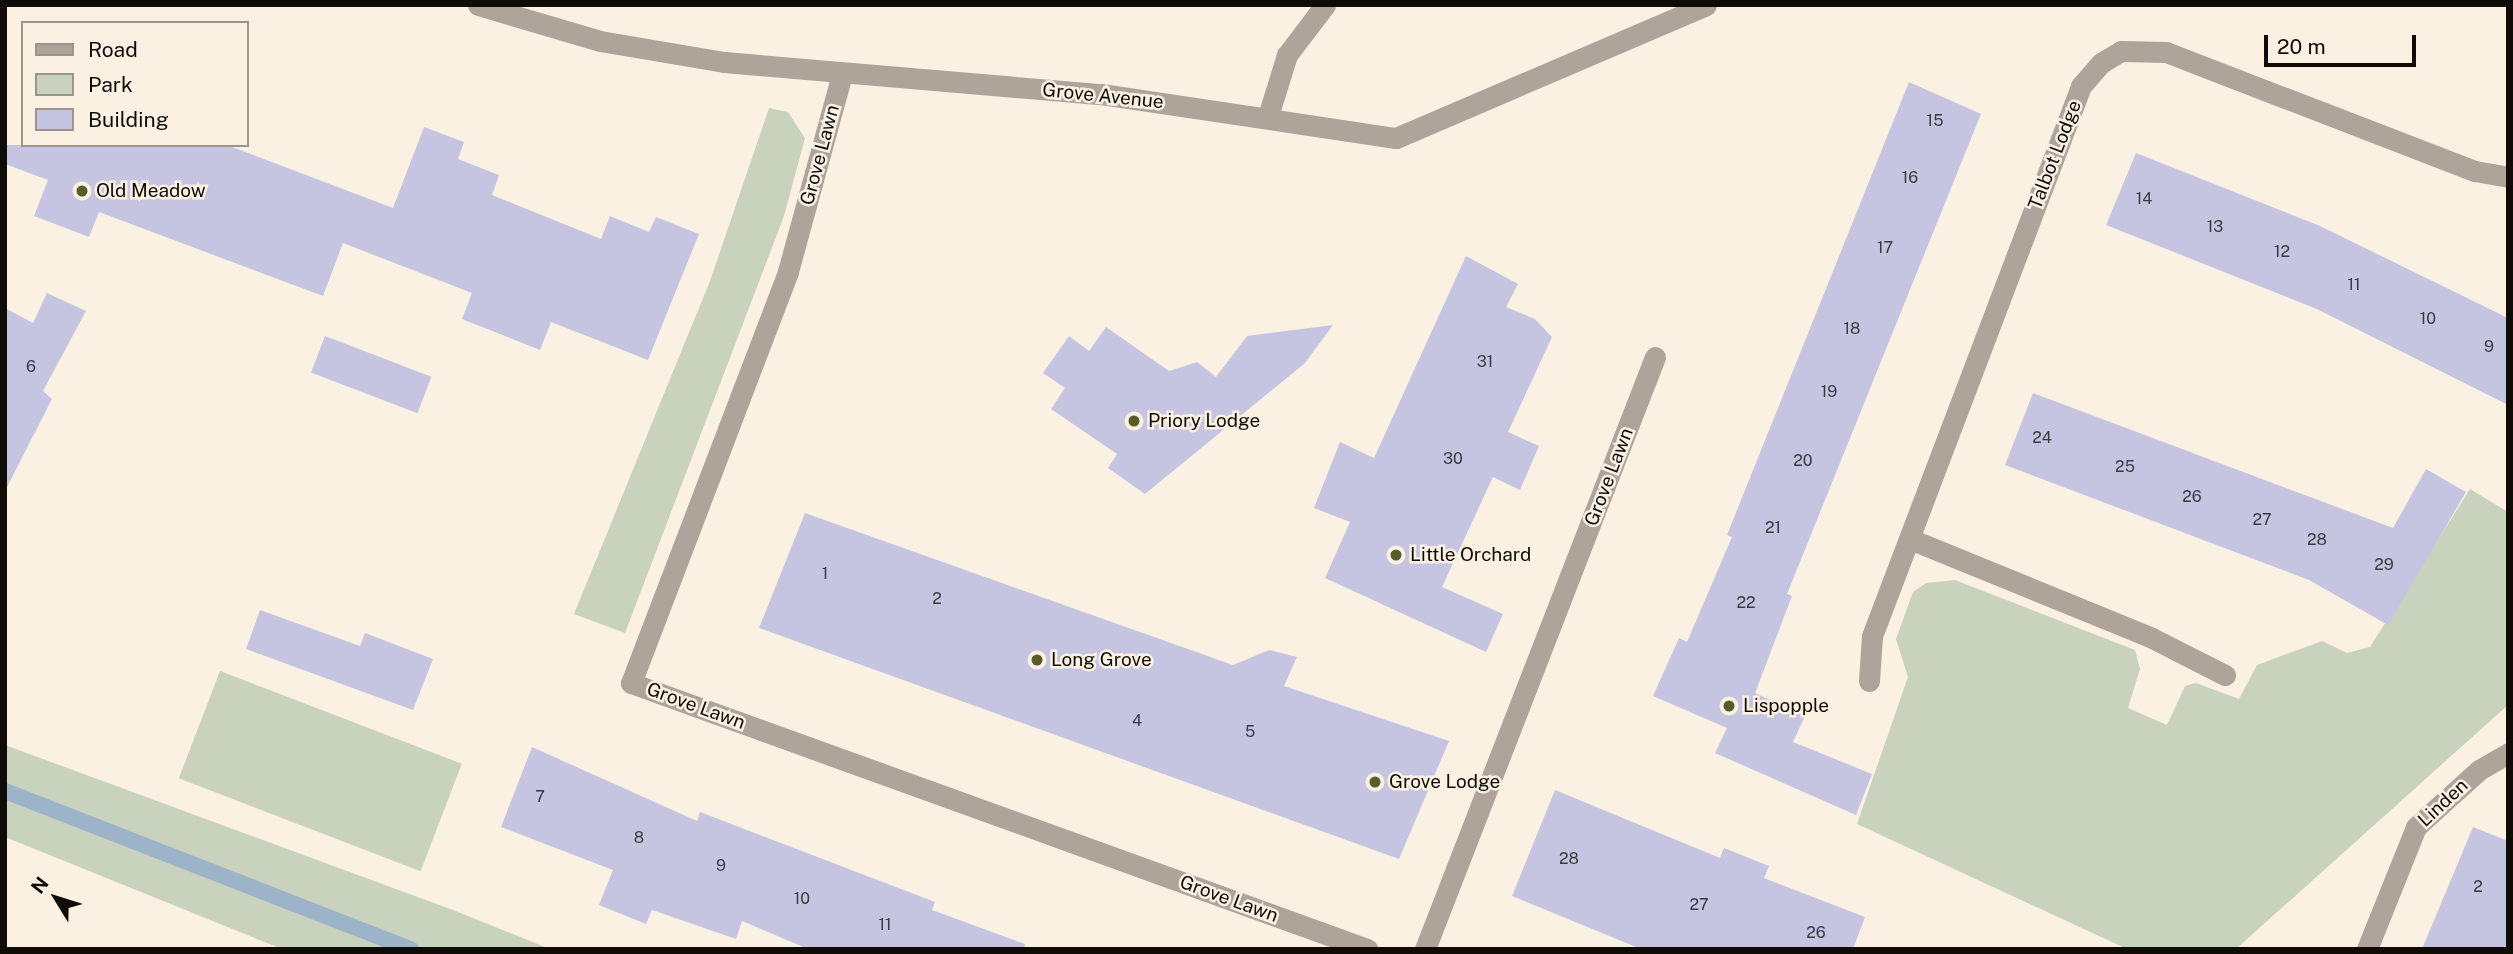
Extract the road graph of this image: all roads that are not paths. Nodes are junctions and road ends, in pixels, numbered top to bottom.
1 (478, 5) edge
2 (1325, 5) edge
3 (1706, 5) edge
4 (842, 74) junction
5 (1268, 116) junction
6 (2508, 177) edge
7 (1655, 357) dead end
8 (1910, 539) junction
9 (2225, 675) dead end
10 (1869, 681) dead end
11 (2508, 753) edge
12 (1367, 949) edge
13 (1425, 949) edge
14 (2367, 949) edge

1 - 4 street, Grove Avenue
2 - 5 street
3 - 5 street, Grove Avenue
4 - 5 street, Grove Avenue
4 - 12 street, Grove Lawn
6 - 8 street, Talbot Lodge
7 - 13 street, Grove Lawn
8 - 9 street
8 - 10 street, Talbot Lodge
11 - 14 street, Linden

